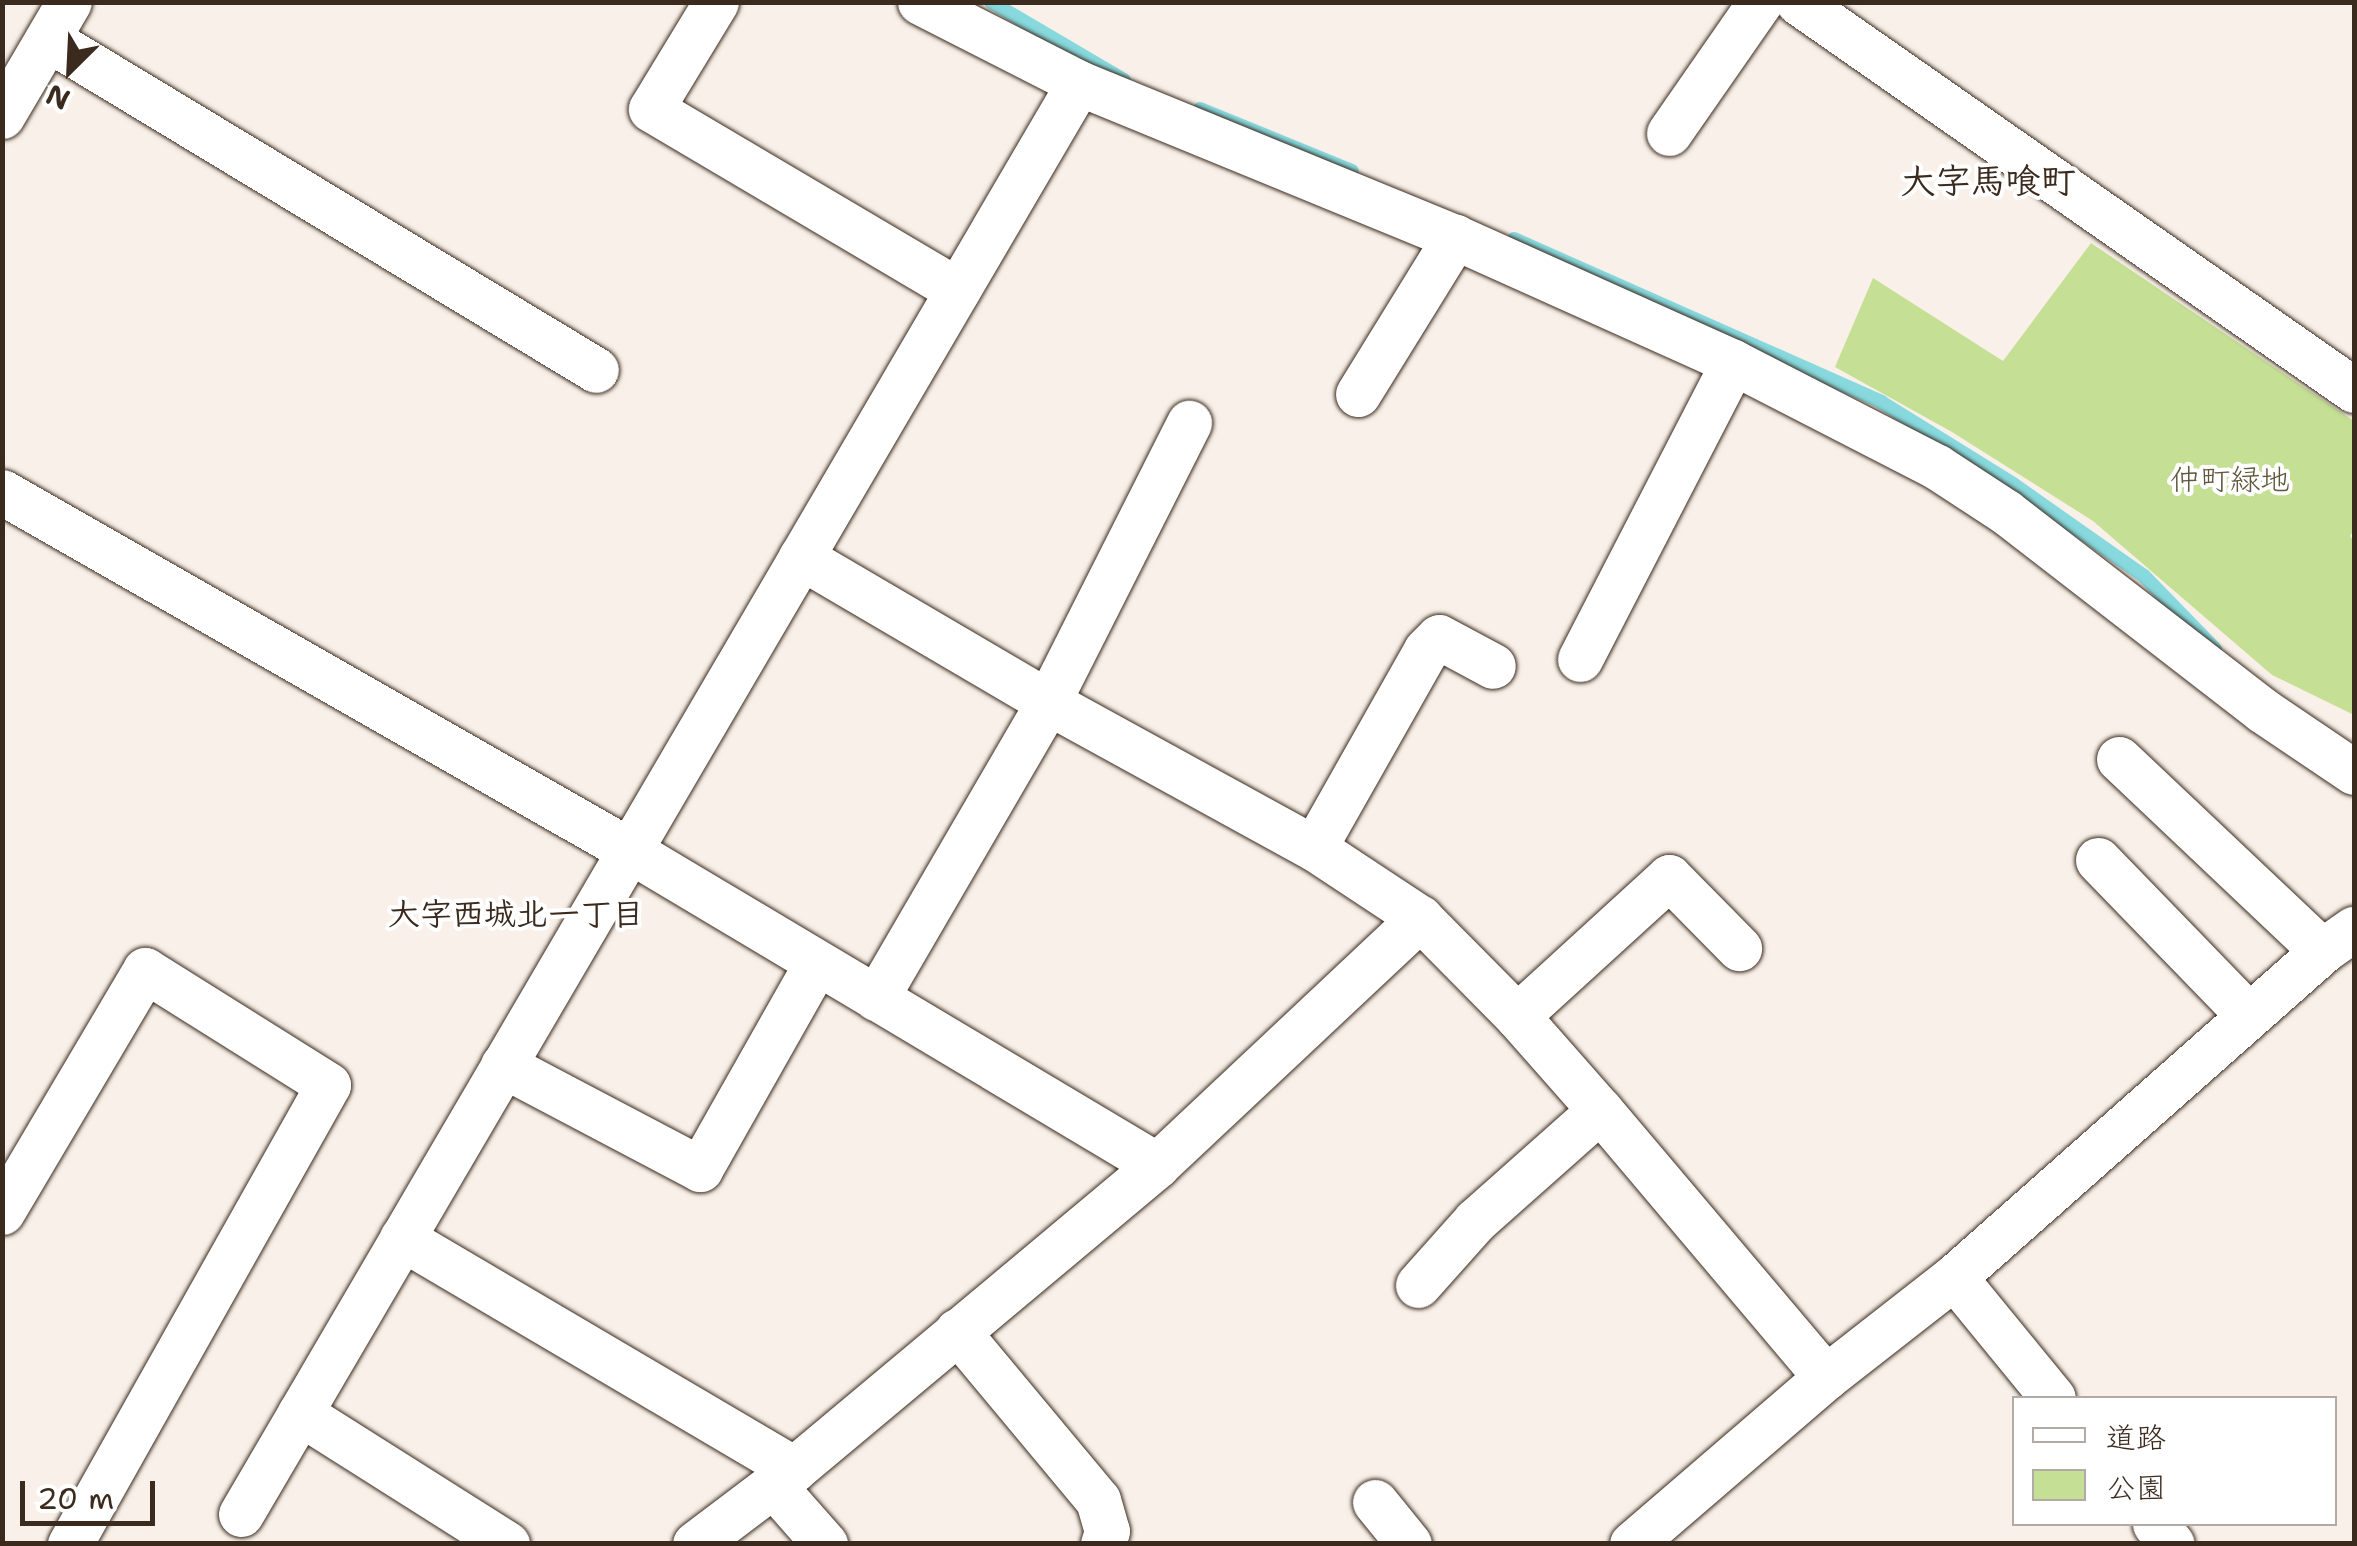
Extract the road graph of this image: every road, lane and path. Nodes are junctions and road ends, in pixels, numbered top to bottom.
1 (716, 2) edge
2 (920, 2) edge
3 (1760, 2) edge
4 (1798, 2) edge
5 (58, 21) edge
6 (1079, 84) junction
7 (2, 116) edge
8 (1669, 134) dead end
9 (1455, 237) junction
10 (957, 290) junction
11 (1733, 362) junction
12 (596, 370) dead end
13 (2354, 390) edge
14 (1358, 394) dead end
15 (1190, 423) dead end
16 (2, 492) edge
17 (800, 557) junction
18 (1580, 659) dead end
19 (1494, 666) dead end
20 (1048, 702) junction
21 (2119, 759) dead end
22 (2354, 772) edge
23 (1314, 848) junction
24 (629, 850) junction
25 (2098, 860) dead end
26 (1420, 918) junction
27 (2338, 940) edge
28 (1738, 948) dead end
29 (816, 964) junction
30 (876, 998) junction
31 (2248, 1015) junction
32 (1517, 1016) junction
33 (504, 1065) junction
34 (1600, 1110) junction
35 (1157, 1166) junction
36 (2, 1212) edge
37 (402, 1238) junction
38 (1954, 1277) junction
39 (1418, 1285) dead end
40 (957, 1331) junction
41 (1826, 1377) junction
42 (2051, 1396) edge
43 (300, 1413) junction
44 (783, 1477) junction
45 (1375, 1502) dead end
46 (241, 1514) dead end
47 (70, 1544) edge
48 (506, 1544) edge
49 (695, 1544) edge
50 (825, 1544) edge
51 (1103, 1544) edge
52 (1409, 1544) edge
53 (1632, 1544) edge

1 - 10 street
2 - 6 street
3 - 8 street
4 - 13 street
5 - 7 street
5 - 12 street
6 - 9 street
6 - 10 street
9 - 11 street
9 - 14 street
10 - 17 street
11 - 18 street
11 - 22 street
15 - 20 street
16 - 24 street
17 - 20 street
17 - 24 street
19 - 23 street
20 - 23 street
20 - 30 street
21 - 27 street
23 - 26 street
24 - 29 street
24 - 33 street
25 - 31 street
26 - 32 street
26 - 35 street
27 - 31 street
28 - 32 street
29 - 30 street
29 - 33 street
30 - 35 street
31 - 38 street
32 - 34 street
33 - 37 street
34 - 39 street
34 - 41 street
35 - 40 street
36 - 47 street
37 - 43 street
37 - 44 street
38 - 41 street
38 - 42 street
40 - 44 street
40 - 51 street
41 - 53 street
43 - 46 street
43 - 48 street
44 - 49 street
44 - 50 street
45 - 52 street

